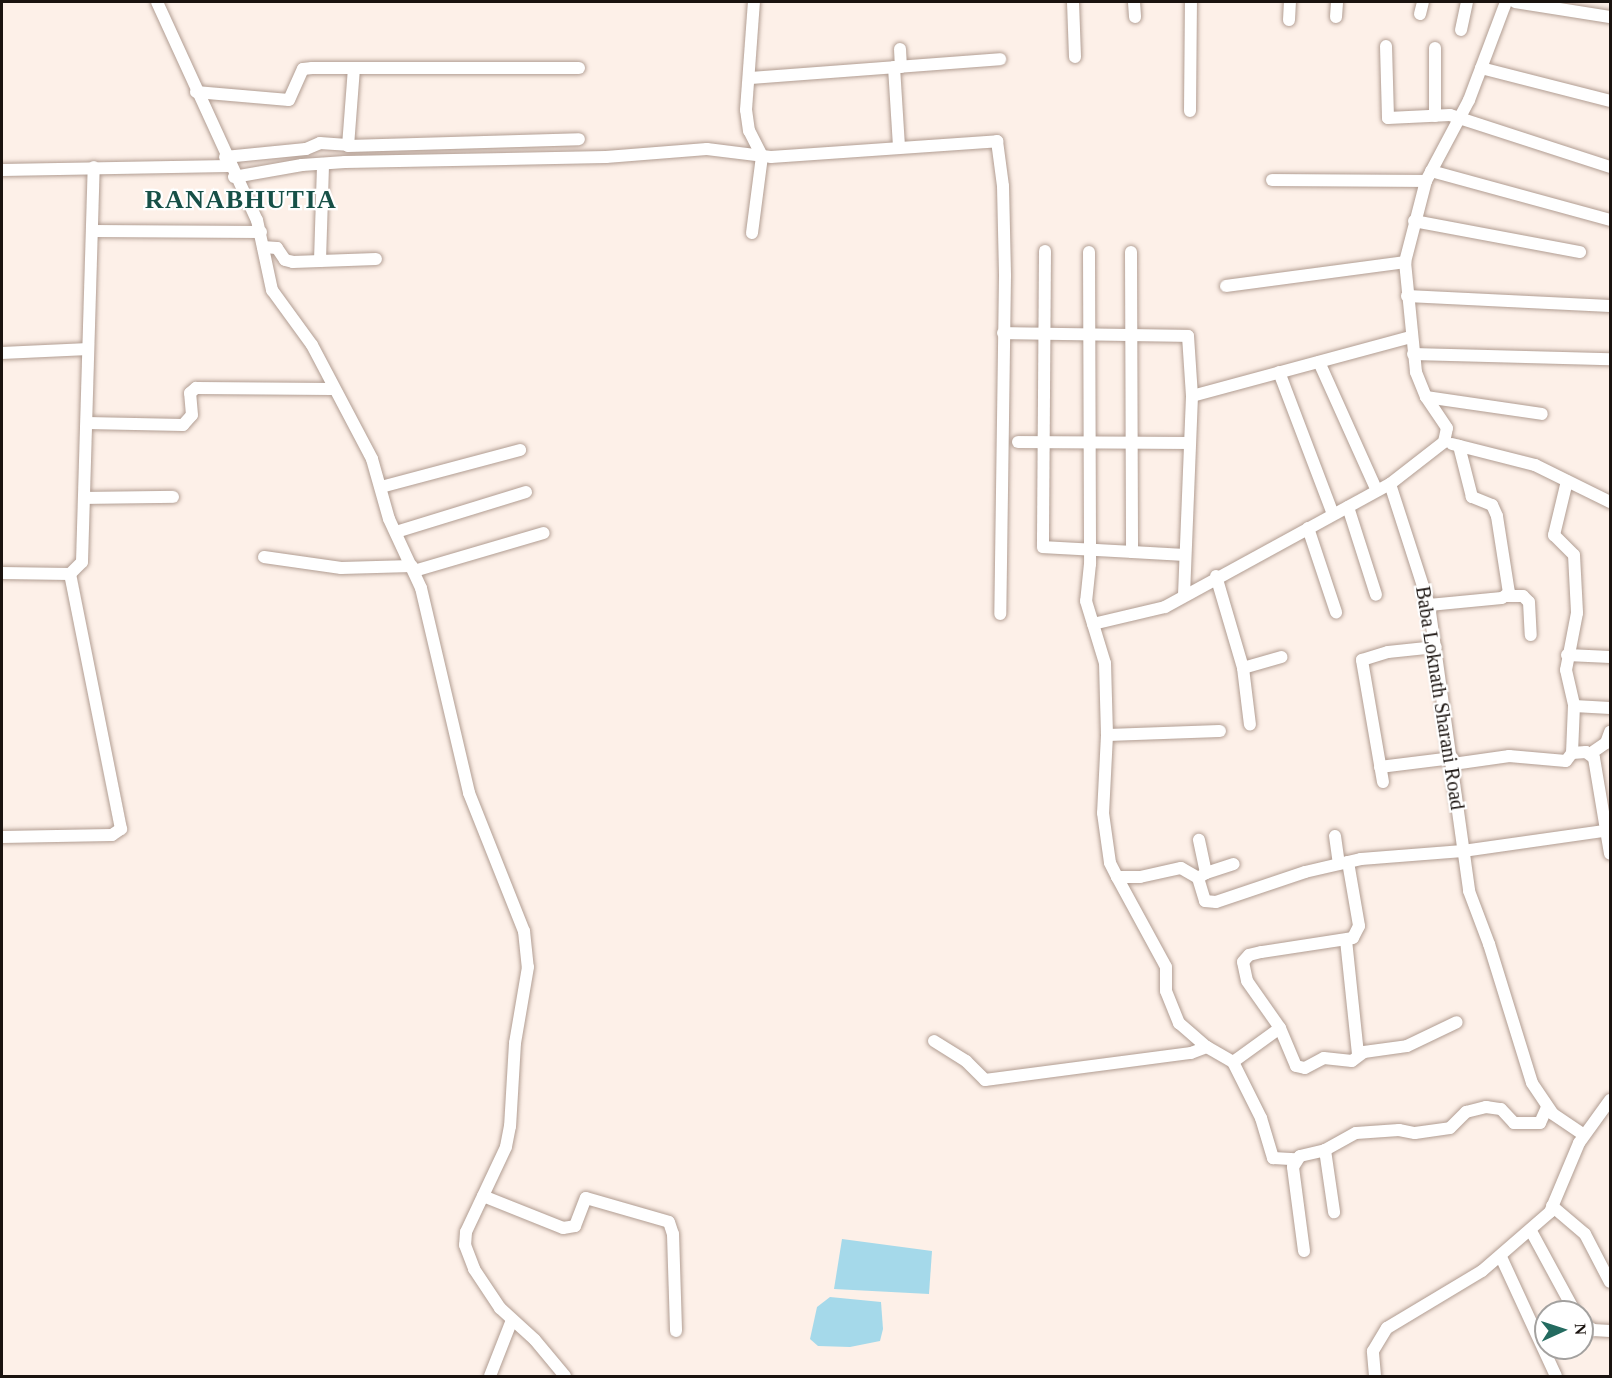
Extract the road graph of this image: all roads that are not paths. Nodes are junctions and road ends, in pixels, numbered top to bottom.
1 (157, 2) edge
2 (754, 2) edge
3 (1073, 2) edge
4 (1134, 2) edge
5 (1191, 2) edge
6 (1290, 2) edge
7 (1337, 2) edge
8 (1467, 2) edge
9 (1506, 2) edge
10 (1515, 2) edge
11 (1135, 17) dead end
12 (1336, 17) dead end
13 (1611, 17) edge
14 (1289, 20) dead end
15 (1461, 30) dead end
16 (1386, 46) dead end
17 (1435, 48) dead end
18 (900, 49) dead end
19 (1076, 57) dead end
20 (1000, 59) dead end
21 (897, 67) junction
22 (354, 68) junction
23 (579, 68) dead end
24 (1481, 68) junction
25 (750, 78) junction
26 (196, 92) junction
27 (1611, 101) edge
28 (1190, 111) dead end
29 (1435, 116) junction
30 (1458, 120) junction
31 (579, 139) dead end
32 (347, 145) junction
33 (899, 147) junction
34 (762, 156) junction
35 (323, 164) junction
36 (229, 166) junction
37 (94, 167) junction
38 (1611, 167) edge
39 (2, 170) edge
40 (1429, 176) junction
41 (1272, 180) dead end
42 (1611, 220) edge
43 (1414, 221) junction
44 (92, 231) junction
45 (261, 232) junction
46 (752, 233) dead end
47 (263, 247) junction
48 (1045, 251) dead end
49 (1089, 252) dead end
50 (1131, 252) dead end
51 (1580, 252) dead end
52 (375, 259) dead end
53 (320, 261) junction
54 (1405, 262) junction
55 (1226, 286) dead end
56 (1407, 296) junction
57 (1611, 306) edge
58 (1003, 333) junction
59 (1044, 334) junction
60 (1089, 334) junction
61 (1131, 335) junction
62 (1410, 337) junction
63 (88, 349) junction
64 (2, 353) edge
65 (1413, 354) junction
66 (1611, 359) edge
67 (1319, 362) junction
68 (1279, 372) junction
69 (332, 389) junction
70 (1192, 396) junction
71 (1426, 397) junction
72 (1542, 414) dead end
73 (87, 423) junction
74 (1018, 442) dead end
75 (1044, 442) junction
76 (1089, 442) junction
77 (1132, 442) junction
78 (1444, 442) junction
79 (1188, 443) junction
80 (1459, 446) junction
81 (520, 450) dead end
82 (1567, 481) junction
83 (1390, 484) junction
84 (381, 488) junction
85 (1377, 491) junction
86 (526, 492) dead end
87 (173, 497) dead end
88 (86, 498) junction
89 (1611, 502) edge
90 (1348, 507) junction
91 (1333, 514) junction
92 (1308, 528) junction
93 (396, 532) junction
94 (544, 533) dead end
95 (1090, 550) junction
96 (1132, 552) junction
97 (1185, 555) junction
98 (264, 557) dead end
99 (408, 568) junction
100 (2, 573) edge
101 (70, 574) junction
102 (1216, 576) junction
103 (1184, 594) junction
104 (1376, 595) dead end
105 (1506, 596) junction
106 (1429, 605) junction
107 (1336, 612) dead end
108 (1000, 614) dead end
109 (1093, 624) junction
110 (1531, 635) dead end
111 (1436, 648) junction
112 (1567, 655) junction
113 (1281, 657) dead end
114 (1611, 657) edge
115 (1243, 668) junction
116 (1574, 706) junction
117 (1611, 708) edge
118 (1250, 725) dead end
119 (1220, 731) dead end
120 (1611, 732) edge
121 (1107, 735) junction
122 (1572, 753) junction
123 (1590, 754) junction
124 (1452, 761) junction
125 (1380, 767) junction
126 (1383, 782) dead end
127 (1611, 782) edge
128 (1598, 783) junction
129 (1607, 831) edge
130 (1335, 836) dead end
131 (2, 837) edge
132 (1199, 840) dead end
133 (1462, 851) junction
134 (1611, 854) edge
135 (1344, 863) junction
136 (1234, 864) dead end
137 (1202, 876) junction
138 (1117, 877) junction
139 (1346, 940) junction
140 (1457, 1022) dead end
141 (1280, 1028) junction
142 (934, 1041) dead end
143 (1207, 1047) junction
144 (1359, 1055) junction
145 (1233, 1062) junction
146 (1611, 1100) edge
147 (1547, 1107) junction
148 (1584, 1136) junction
149 (1325, 1150) junction
150 (1295, 1159) junction
151 (483, 1196) junction
152 (1552, 1206) junction
153 (1334, 1212) dead end
154 (1532, 1231) junction
155 (1304, 1251) dead end
156 (1501, 1257) junction
157 (1611, 1282) edge
158 (1569, 1300) edge
159 (512, 1320) junction
160 (1594, 1330) edge
161 (676, 1331) dead end
162 (1611, 1331) edge
163 (490, 1377) edge
164 (565, 1377) edge
165 (1375, 1377) edge
166 (1556, 1377) edge

1 - 26 street
2 - 25 street
3 - 19 street
4 - 11 street
5 - 28 street
6 - 14 street
7 - 12 street
8 - 15 street
9 - 24 street
10 - 13 street
16 - 29 street
17 - 29 street
18 - 21 street
20 - 21 street
21 - 25 street
21 - 33 street
22 - 23 street
22 - 26 street
22 - 32 street
24 - 27 street
24 - 30 street
25 - 34 street
26 - 36 street
29 - 30 street
30 - 38 street
30 - 40 street
31 - 32 street
32 - 36 street
33 - 34 street
33 - 58 street
34 - 35 street
34 - 46 street
35 - 36 street
35 - 53 street
36 - 37 street
36 - 45 street
37 - 39 street
37 - 44 street
40 - 41 street
40 - 42 street
40 - 43 street
43 - 51 street
43 - 54 street
44 - 45 street
44 - 63 street
45 - 47 street
47 - 53 street
47 - 69 street
48 - 59 street
49 - 60 street
50 - 61 street
52 - 53 street
54 - 55 street
54 - 56 street
56 - 57 street
56 - 62 street
58 - 59 street
58 - 108 street
59 - 60 street
59 - 75 street
60 - 61 street
60 - 76 street
61 - 70 street
61 - 77 street
62 - 65 street
62 - 67 street
63 - 64 street
63 - 73 street
65 - 66 street
65 - 71 street
67 - 68 street
67 - 85 street
68 - 70 street
68 - 91 street
69 - 73 street
69 - 84 street
70 - 79 street
71 - 72 street
71 - 78 street
73 - 88 street
74 - 75 street
75 - 76 street
75 - 95 street
76 - 77 street
76 - 95 street
77 - 79 street
77 - 96 street
78 - 80 street
78 - 83 street
79 - 97 street
80 - 82 street
80 - 105 street
81 - 84 street
82 - 89 street
82 - 112 street
83 - 85 street
83 - 106 street, Baba Loknath Sharani Road
84 - 93 street
85 - 90 street
86 - 93 street
87 - 88 street
88 - 101 street
90 - 91 street
90 - 104 street
91 - 92 street
92 - 102 street
92 - 107 street
93 - 99 street
94 - 99 street
95 - 96 street
95 - 109 street
96 - 97 street
97 - 103 street
98 - 99 street
99 - 151 street
100 - 101 street
101 - 131 street
102 - 103 street
102 - 115 street
103 - 109 street
105 - 106 street
105 - 110 street
106 - 111 street, Baba Loknath Sharani Road
109 - 121 street
111 - 124 street, Baba Loknath Sharani Road
111 - 125 street
112 - 114 street
112 - 116 street
113 - 115 street
115 - 118 street
116 - 117 street
116 - 122 street
119 - 121 street
120 - 123 street
121 - 138 street
122 - 123 street
122 - 124 street
123 - 128 street
124 - 125 street
124 - 133 street, Baba Loknath Sharani Road
125 - 126 street
127 - 128 street
128 - 129 street
129 - 133 street
129 - 134 street
130 - 135 street
132 - 137 street
133 - 135 street
133 - 147 street, Baba Loknath Sharani Road
135 - 137 street
135 - 139 street
136 - 137 street
137 - 138 street
138 - 143 street
139 - 141 street
139 - 144 street
140 - 144 street
141 - 144 street
141 - 145 street
142 - 143 street
143 - 145 street
145 - 150 street
146 - 148 street
147 - 148 street, Baba Loknath Sharani Road
147 - 149 street
148 - 152 street
149 - 150 street
149 - 153 street
150 - 155 street
151 - 159 street
151 - 161 street
152 - 154 street
152 - 157 street
154 - 156 street
154 - 158 street
156 - 165 street
156 - 166 street
159 - 163 street
159 - 164 street
160 - 162 street

